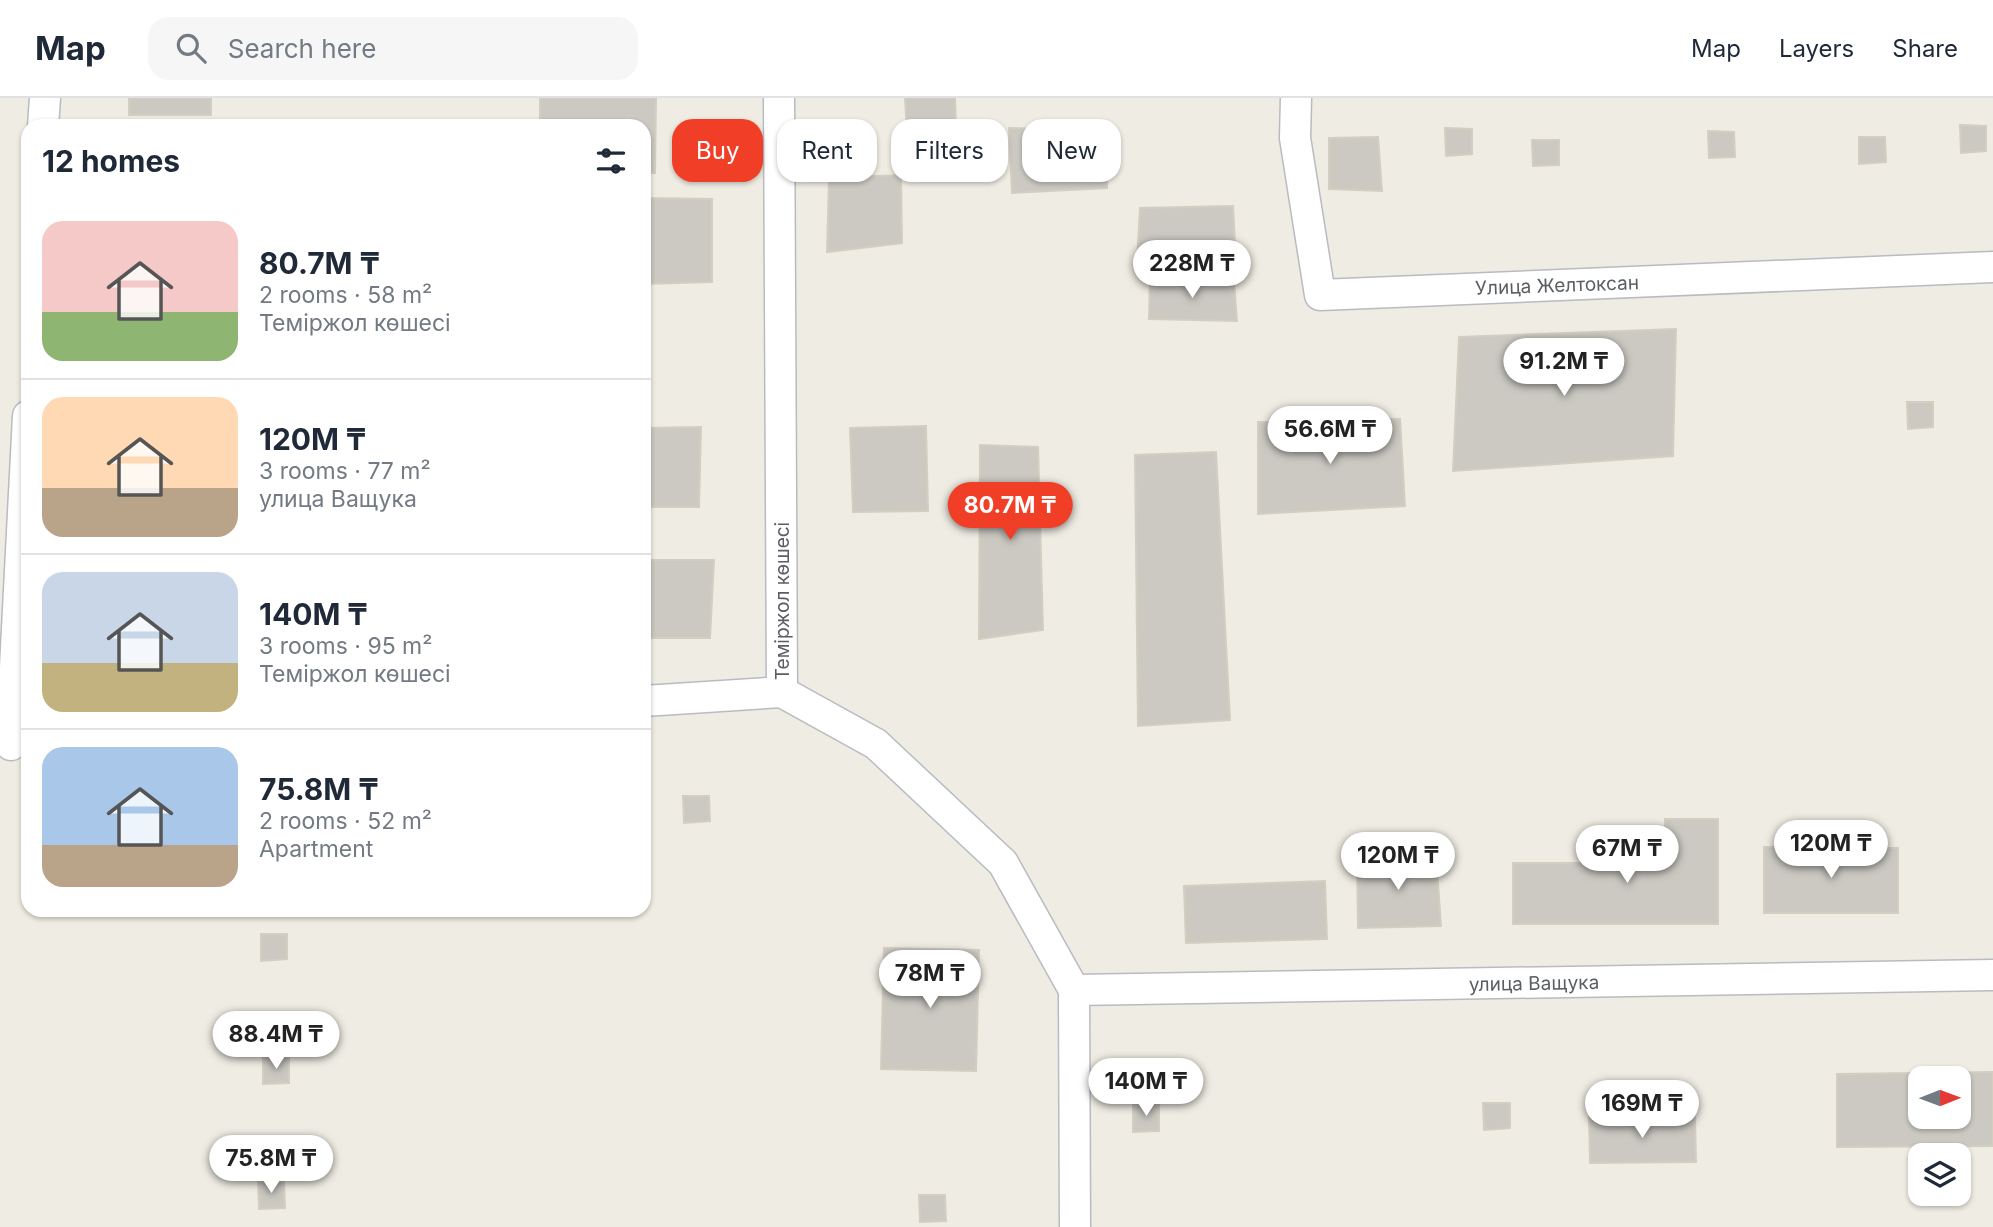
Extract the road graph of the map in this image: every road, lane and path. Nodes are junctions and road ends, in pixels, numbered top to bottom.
1 (45, 98) edge
2 (779, 98) edge
3 (1296, 98) edge
4 (44, 119) edge
5 (1993, 267) edge
6 (21, 570) edge
7 (782, 692) junction
8 (651, 701) edge
9 (13, 745) edge
10 (1993, 975) edge
11 (1074, 990) junction
12 (1076, 1227) edge

1 - 4 street
2 - 7 street, Теміржол көшесі
3 - 5 street, Улица Желтоксан
6 - 9 street
7 - 8 street
7 - 11 street, Теміржол көшесі
10 - 11 street, улица Ващука
11 - 12 street, Теміржол көшесі

